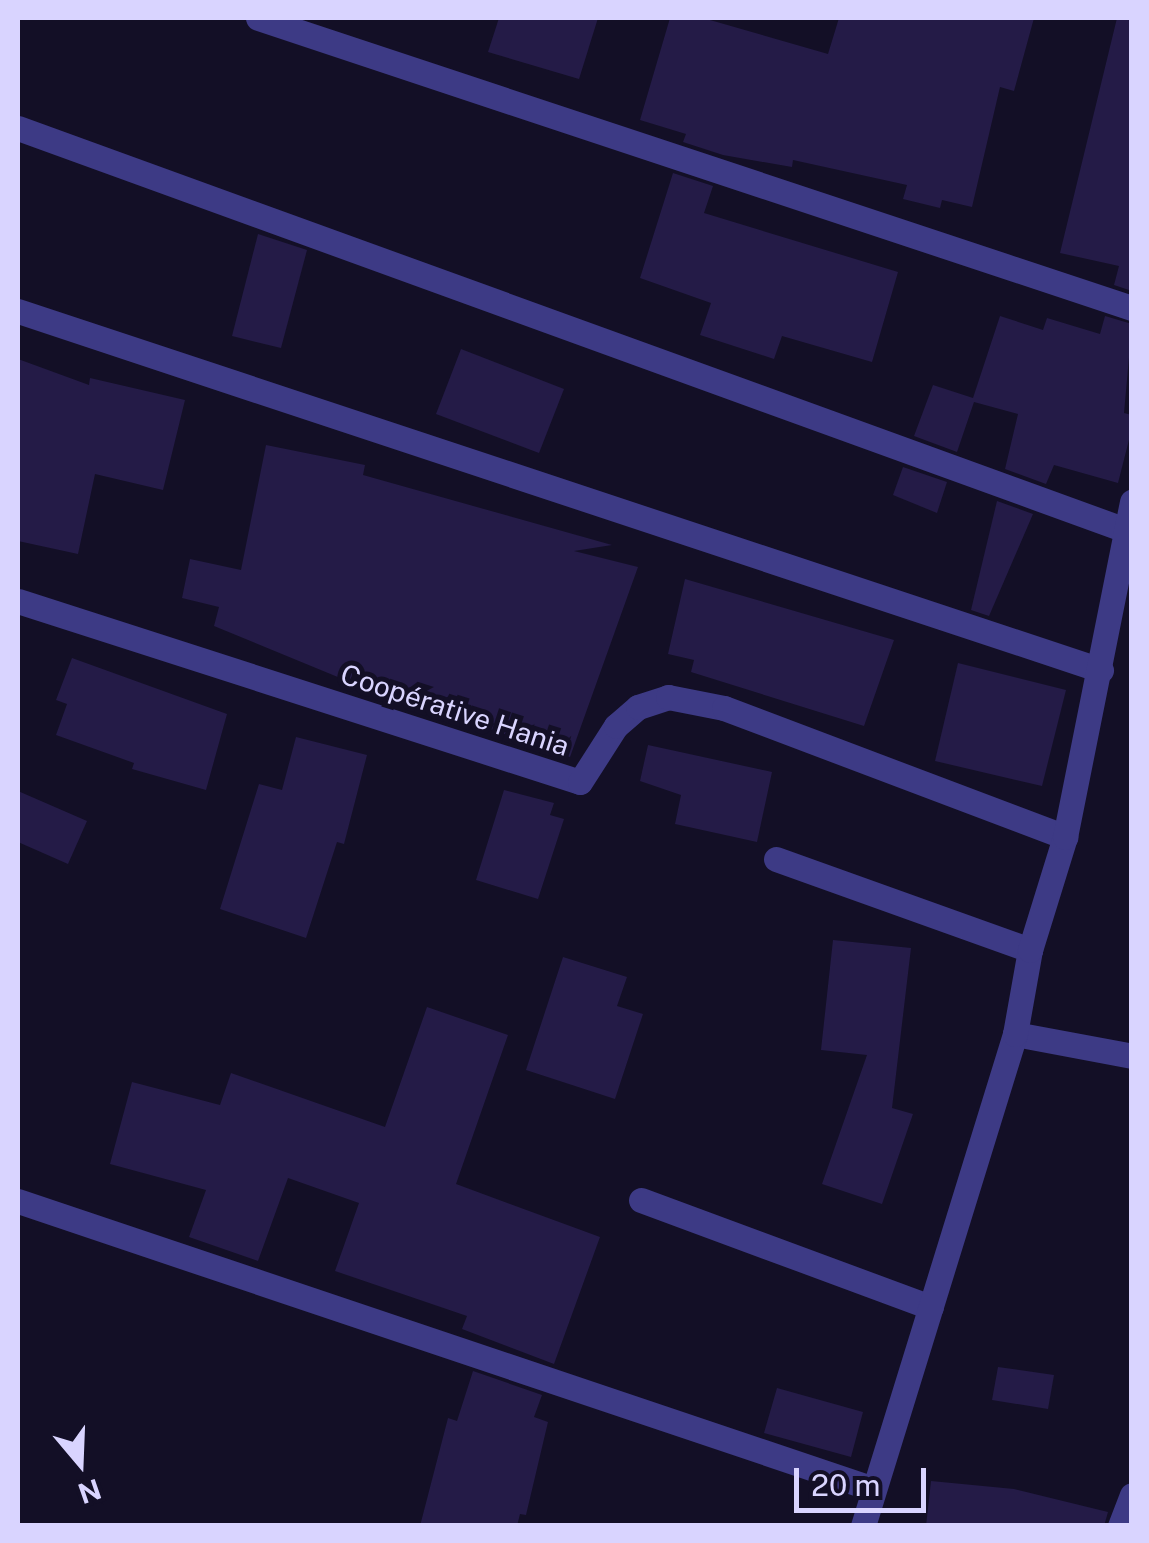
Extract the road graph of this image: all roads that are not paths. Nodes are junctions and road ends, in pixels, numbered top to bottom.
1 (258, 18) edge
2 (18, 128) edge
3 (1132, 308) edge
4 (18, 311) edge
5 (1132, 502) edge
6 (1123, 529) junction
7 (18, 601) edge
8 (1101, 670) junction
9 (1065, 836) junction
10 (776, 859) dead end
11 (1030, 950) junction
12 (1015, 1034) junction
13 (1132, 1056) edge
14 (641, 1200) dead end
15 (18, 1201) edge
16 (931, 1307) junction
17 (871, 1488) junction
18 (1132, 1495) edge
19 (863, 1526) edge
20 (1120, 1526) edge

1 - 3 street
2 - 6 street
4 - 8 street
5 - 6 street
6 - 8 street
7 - 9 street, Coopérative Hania
8 - 9 street
9 - 11 street
10 - 11 street
11 - 12 street
12 - 13 street
12 - 16 street
14 - 16 street
15 - 17 street
16 - 17 street
17 - 19 street
18 - 20 street

